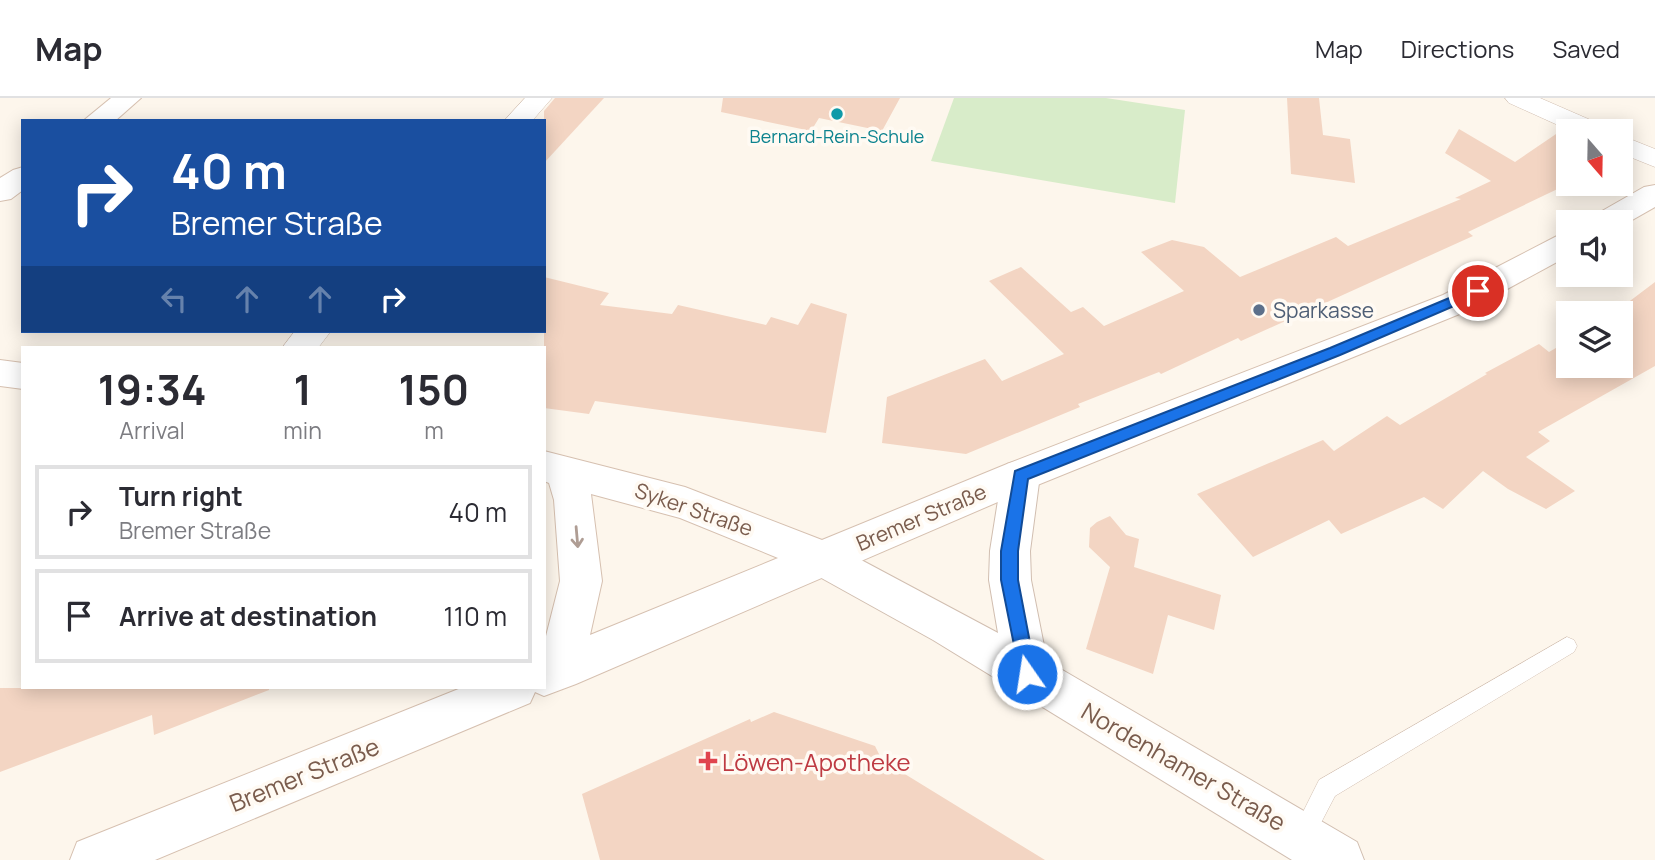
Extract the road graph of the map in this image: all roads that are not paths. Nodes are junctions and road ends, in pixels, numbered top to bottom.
1 (128, 98) edge
2 (539, 98) edge
3 (1518, 98) edge
4 (100, 119) edge
5 (519, 119) edge
6 (1566, 119) edge
7 (1633, 149) edge
8 (1655, 159) edge
9 (21, 177) edge
10 (0, 192) edge
11 (1655, 194) edge
12 (1627, 210) edge
13 (1556, 249) edge
14 (313, 333) edge
15 (300, 346) edge
16 (0, 373) edge
17 (21, 376) edge
18 (554, 468) edge
19 (1020, 475) junction
20 (821, 558) junction
21 (1567, 646) dead end
22 (552, 672) edge
23 (1027, 674) junction
24 (512, 689) edge
25 (1321, 848) edge
26 (95, 860) edge

1 - 4 main road
2 - 5 street
3 - 6 street
7 - 8 street
9 - 10 main road
11 - 12 main road
13 - 19 main road, Bremer Straße
14 - 15 street
16 - 17 main road
18 - 20 main road, Syker Straße
18 -> 22 main road, Syker Straße
19 - 20 main road, Bremer Straße
19 - 23 main road
20 - 22 main road, Bremer Straße
20 - 23 main road, Nordenhamer Straße
21 - 25 lane
23 - 25 main road, Nordenhamer Straße
24 - 26 main road, Bremer Straße

